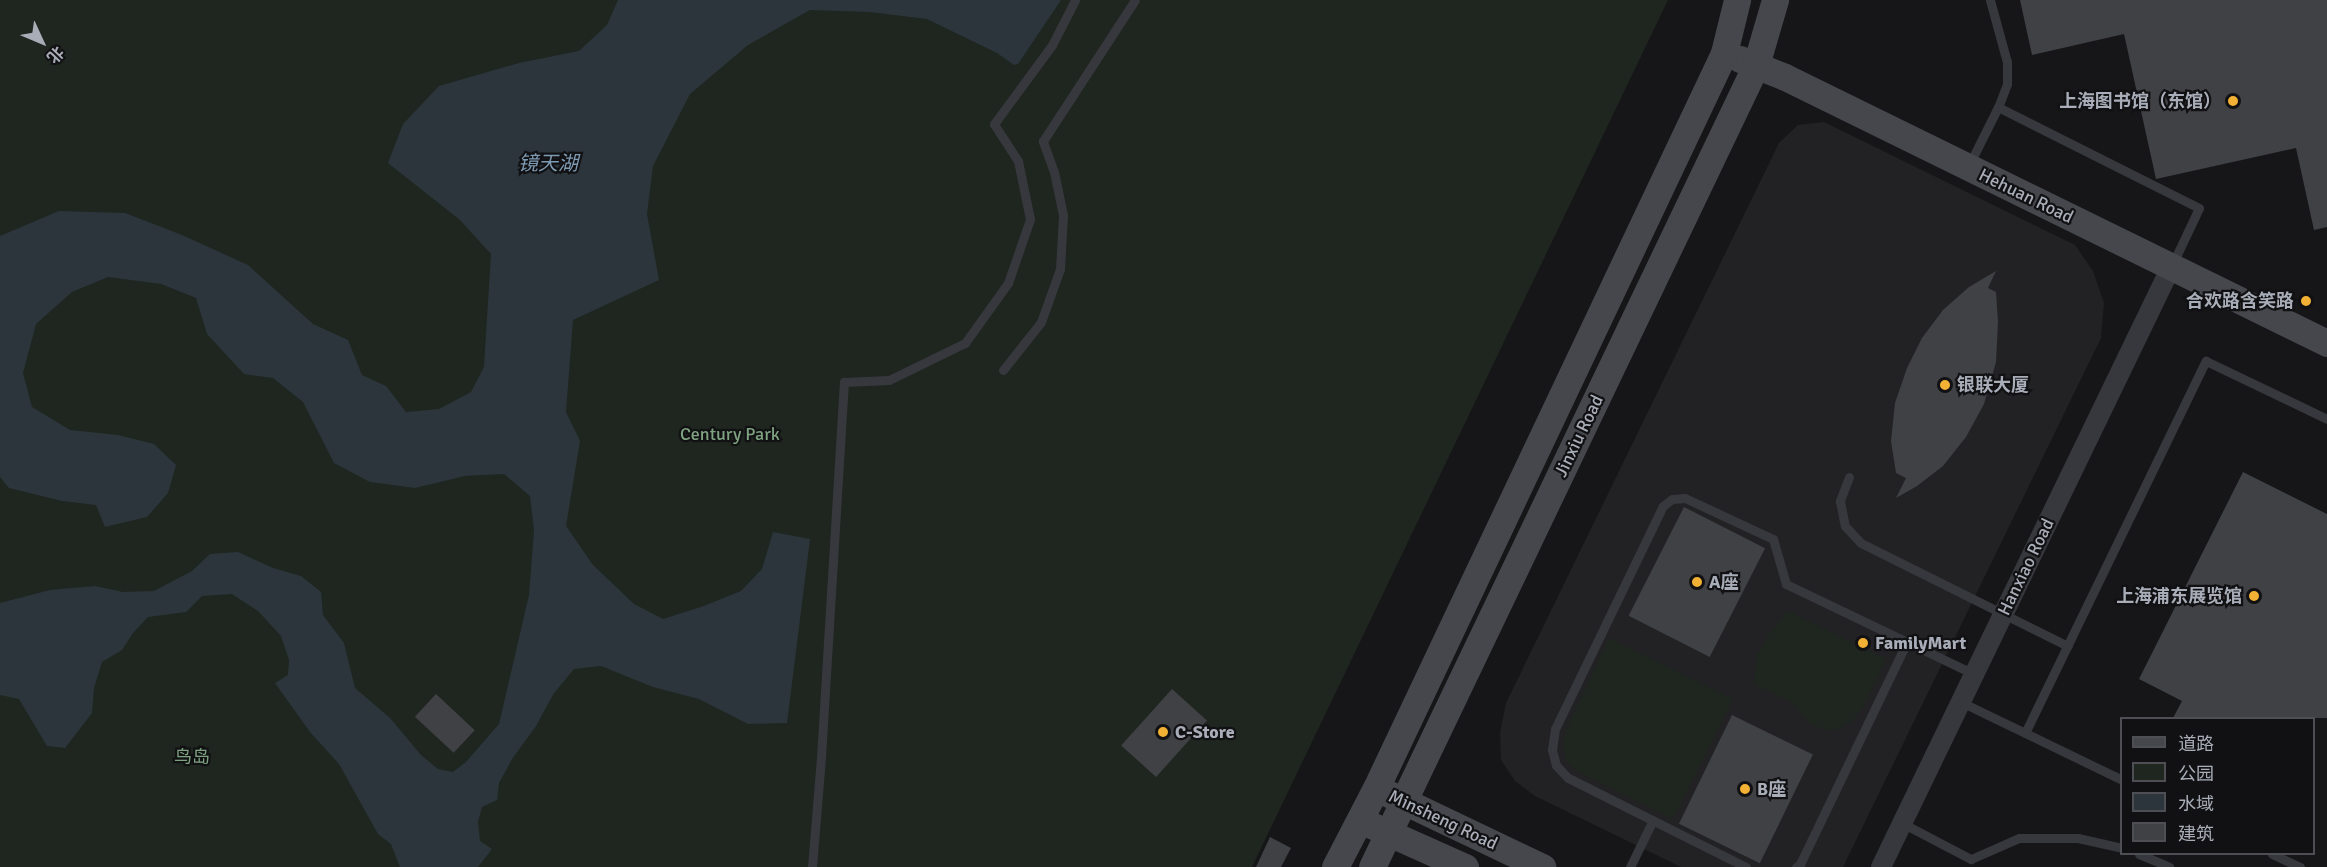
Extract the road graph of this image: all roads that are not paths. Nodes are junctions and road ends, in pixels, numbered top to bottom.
1 (1075, 0) edge
2 (1135, 0) edge
3 (1737, 0) edge
4 (1775, 0) edge
5 (1990, 0) edge
6 (1724, 52) junction
7 (1756, 65) junction
8 (1998, 107) junction
9 (1968, 167) junction
10 (2171, 267) junction
11 (2327, 343) edge
12 (1003, 370) dead end
13 (2327, 419) edge
14 (1849, 477) dead end
15 (2003, 615) junction
16 (1907, 642) junction
17 (2068, 646) junction
18 (1974, 674) junction
19 (1961, 702) junction
20 (2025, 733) junction
21 (2120, 780) edge
22 (1376, 788) junction
23 (1404, 801) junction
24 (1359, 819) junction
25 (1653, 820) junction
26 (1902, 823) junction
27 (1388, 833) junction
28 (2120, 848) edge
29 (2141, 855) edge
30 (2274, 855) edge
31 (1971, 863) edge
32 (812, 867) edge
33 (1335, 867) edge
34 (1372, 867) edge
35 (1465, 867) edge
36 (1542, 867) edge
37 (1630, 867) edge
38 (1746, 867) edge
39 (1796, 867) edge
40 (1881, 867) edge
41 (2169, 867) edge
42 (2300, 867) edge

1 - 32 lane
2 - 12 lane
3 - 6 main road, Jinxiu Road
4 - 7 main road, Jinxiu Road
5 - 8 lane
6 - 7 main road, Hehuan Road
6 - 22 main road, Jinxiu Road
7 - 9 main road, Hehuan Road
7 - 23 main road, Jinxiu Road
8 - 9 lane
8 - 10 lane
9 - 10 main road, Hehuan Road
10 - 11 main road, Hehuan Road
10 - 15 street, Hanxiao Road
13 - 17 lane
14 - 15 lane
15 - 17 lane
15 - 18 street, Hanxiao Road
16 - 18 lane
16 - 25 lane
16 - 39 lane
17 - 20 lane
18 - 19 street, Hanxiao Road
19 - 20 lane
19 - 26 street, Hanxiao Road
20 - 21 lane
22 - 23 main road, Minsheng Road
22 - 24 main road, Jinxiu Road
23 - 27 main road, Jinxiu Road
23 - 36 main road, Minsheng Road
24 - 27 main road, Minsheng Road
24 - 33 main road, Jinxiu Road
25 - 37 lane
25 - 38 lane
26 - 31 lane
26 - 40 street, Hanxiao Road
27 - 34 main road, Jinxiu Road
27 - 35 main road, Minsheng Road
28 - 31 lane
29 - 41 lane
30 - 42 lane

